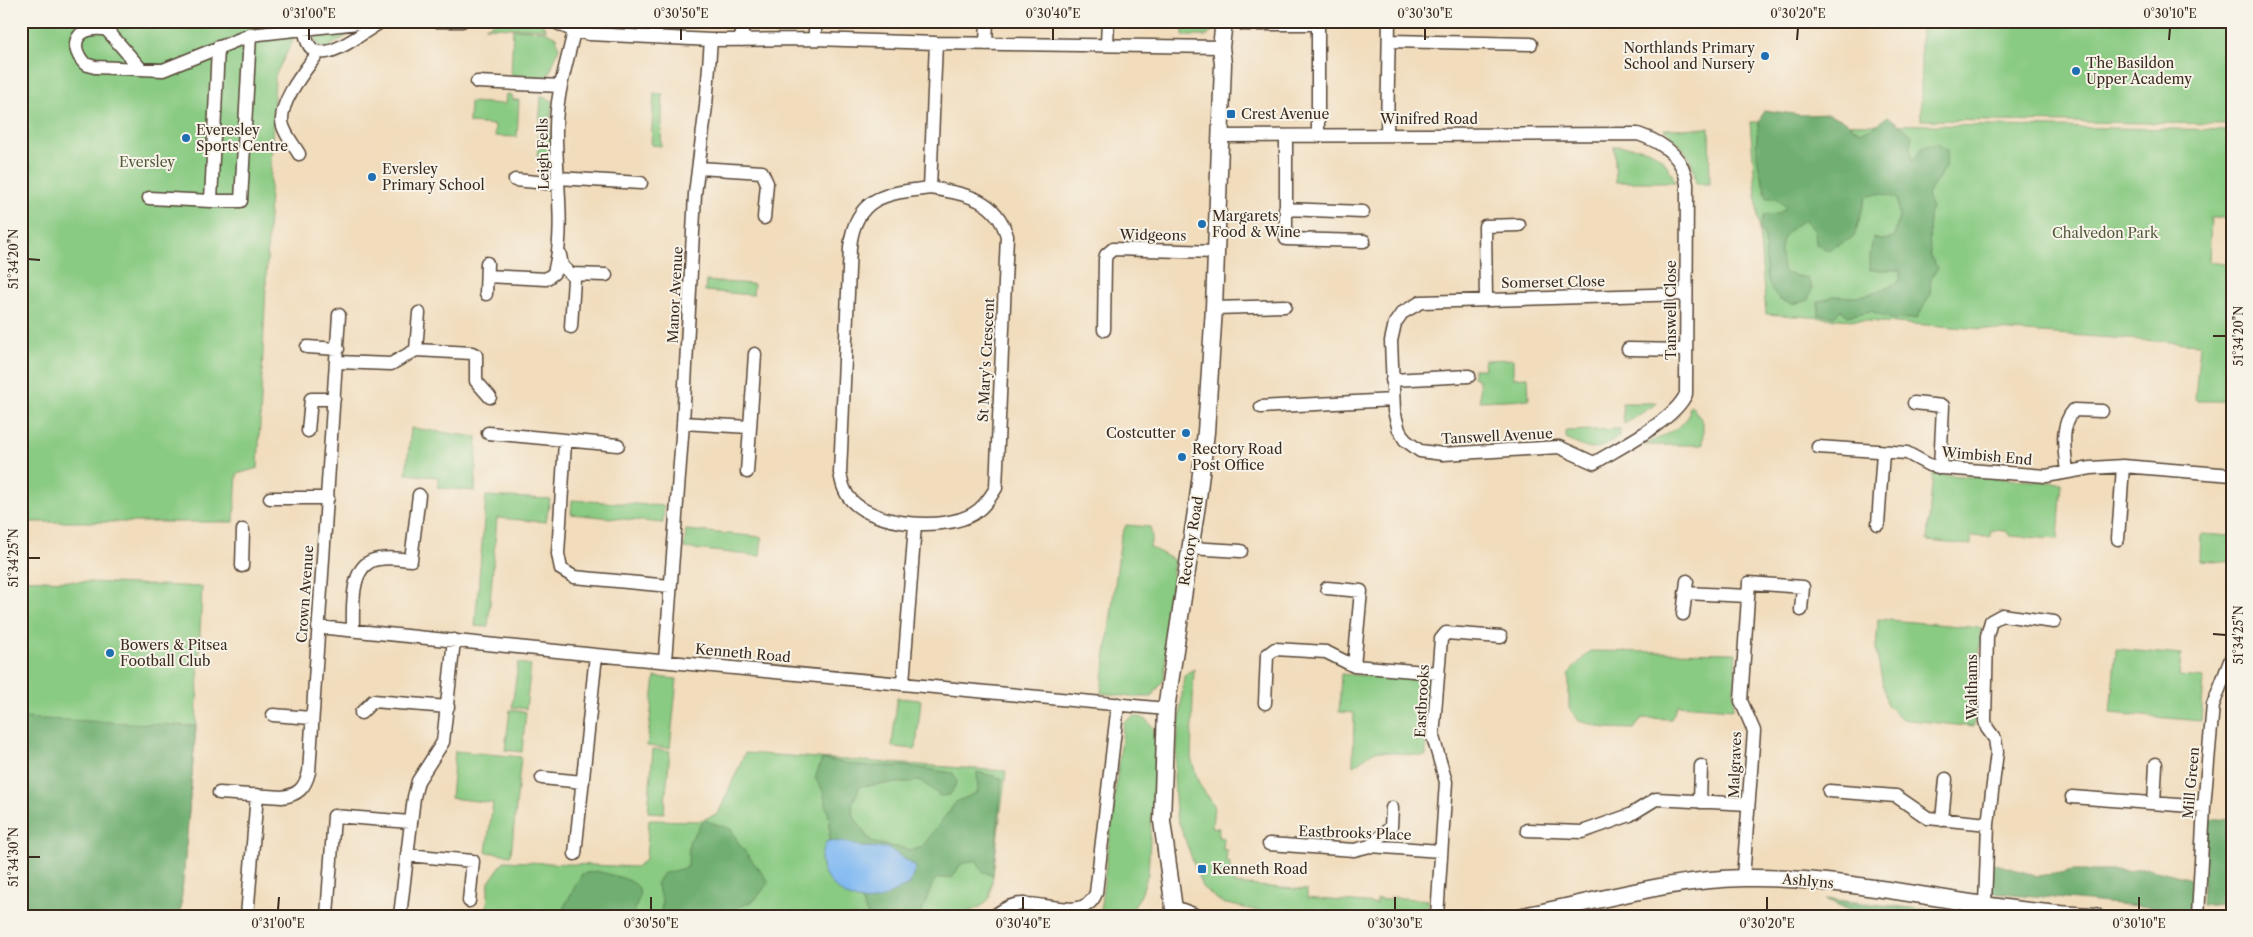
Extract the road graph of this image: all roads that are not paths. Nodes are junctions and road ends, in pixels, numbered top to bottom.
1 (376, 21) edge
2 (382, 21) edge
3 (437, 21) edge
4 (445, 21) edge
5 (462, 21) edge
6 (553, 21) edge
7 (742, 21) edge
8 (815, 21) edge
9 (987, 21) edge
10 (1108, 21) edge
11 (1224, 21) edge
12 (1389, 21) edge
13 (318, 24) edge
14 (1244, 24) dead end
15 (305, 29) junction
16 (574, 31) junction
17 (250, 35) junction
18 (815, 39) junction
19 (711, 40) junction
20 (742, 40) junction
21 (1389, 41) junction
22 (936, 43) junction
23 (986, 44) junction
24 (1107, 44) junction
25 (1530, 44) dead end
26 (1221, 46) junction
27 (218, 47) junction
28 (318, 54) junction
29 (141, 69) junction
30 (477, 82) dead end
31 (561, 86) junction
32 (1387, 134) junction
33 (1638, 134) joint
34 (1220, 136) junction
35 (1318, 136) junction
36 (1286, 137) junction
37 (298, 154) dead end
38 (699, 168) junction
39 (515, 180) dead end
40 (558, 181) junction
41 (641, 182) dead end
42 (930, 188) junction
43 (149, 198) dead end
44 (211, 201) junction
45 (1285, 209) junction
46 (1362, 212) dead end
47 (764, 218) dead end
48 (1519, 225) dead end
49 (1364, 241) dead end
50 (560, 252) junction
51 (1216, 252) junction
52 (487, 262) dead end
53 (571, 274) junction
54 (487, 276) junction
55 (606, 276) dead end
56 (486, 294) dead end
57 (1686, 294) junction
58 (1486, 299) junction
59 (1421, 302) joint
60 (1285, 306) dead end
61 (1214, 308) junction
62 (419, 313) dead end
63 (340, 315) dead end
64 (570, 327) dead end
65 (1104, 330) dead end
66 (307, 347) dead end
67 (1628, 349) dead end
68 (416, 350) junction
69 (1686, 350) junction
70 (755, 354) dead end
71 (337, 356) junction
72 (1469, 376) dead end
73 (1392, 380) junction
74 (490, 397) dead end
75 (334, 399) junction
76 (1393, 400) junction
77 (1914, 404) dead end
78 (1261, 407) dead end
79 (2102, 411) dead end
80 (682, 423) junction
81 (750, 427) junction
82 (308, 432) dead end
83 (488, 434) dead end
84 (566, 442) junction
85 (618, 446) dead end
86 (1818, 447) dead end
87 (1883, 452) junction
88 (1594, 463) joint
89 (2124, 466) junction
90 (1940, 468) junction
91 (747, 472) dead end
92 (2067, 472) junction
93 (2232, 475) edge
94 (420, 495) dead end
95 (270, 498) dead end
96 (328, 498) junction
97 (1878, 524) dead end
98 (915, 525) junction
99 (243, 530) dead end
100 (2118, 539) dead end
101 (1190, 548) junction
102 (1241, 551) dead end
103 (242, 566) dead end
104 (670, 586) junction
105 (1327, 588) dead end
106 (1748, 596) junction
107 (1801, 610) dead end
108 (1683, 614) dead end
109 (2054, 622) dead end
110 (318, 627) junction
111 (353, 630) junction
112 (1501, 637) dead end
113 (454, 640) junction
114 (596, 655) junction
115 (2231, 659) edge
116 (665, 661) junction
117 (1354, 666) junction
118 (1437, 673) junction
119 (903, 683) junction
120 (1265, 703) dead end
121 (1118, 704) junction
122 (448, 706) junction
123 (1166, 709) junction
124 (361, 713) dead end
125 (273, 715) dead end
126 (311, 718) junction
127 (2156, 764) dead end
128 (1701, 766) dead end
129 (542, 778) dead end
130 (1946, 779) dead end
131 (583, 782) junction
132 (1829, 791) dead end
133 (219, 793) dead end
134 (257, 795) junction
135 (2072, 797) dead end
136 (1700, 802) junction
137 (2154, 803) junction
138 (1748, 804) junction
139 (2204, 806) junction
140 (1392, 808) dead end
141 (1942, 820) junction
142 (410, 822) junction
143 (1988, 824) junction
144 (1527, 830) dead end
145 (1270, 844) dead end
146 (1370, 846) junction
147 (1440, 851) junction
148 (576, 854) dead end
149 (408, 855) junction
150 (1743, 878) junction
151 (469, 901) dead end
152 (1985, 904) junction
153 (1021, 910) edge
154 (1170, 912) edge
155 (1558, 912) edge
156 (2049, 915) edge
157 (247, 916) edge
158 (326, 916) edge
159 (400, 916) edge
160 (994, 916) edge
161 (1194, 916) edge
162 (1436, 916) edge
163 (1523, 916) edge
164 (2095, 916) edge
165 (2198, 916) edge

1 - 13 street
2 - 28 street
3 - 4 street
4 - 5 street
6 - 16 street
7 - 20 street
8 - 18 street
9 - 23 street
10 - 24 street
11 - 26 street, Rectory Road
12 - 21 street
13 - 15 street
14 - 35 street
15 - 17 street
15 - 28 street
16 - 19 street
16 - 31 street, Leigh Fells
17 - 27 street
17 - 44 street
18 - 20 street
18 - 22 street
19 - 20 street
19 - 38 street, Manor Avenue
21 - 25 street
21 - 32 street
22 - 23 street
22 - 42 street
23 - 24 street
24 - 26 street
26 - 34 street, Rectory Road
27 - 29 street
27 - 44 street
28 - 37 street
29 - 29 street
30 - 31 street
31 - 40 street, Leigh Fells
32 - 33 street, Winifred Road
32 - 35 street, Winifred Road
33 - 57 street, Tanswell Close
34 - 36 street, Winifred Road
34 - 51 street, Rectory Road
35 - 36 street, Winifred Road
36 - 45 street
38 - 47 street
38 - 80 street, Manor Avenue
39 - 40 street
40 - 41 street
40 - 50 street, Leigh Fells
42 - 98 street, St Mary's Crescent
42 - 98 street, St Mary's Crescent
43 - 44 street
45 - 46 street
45 - 49 street
48 - 58 street
50 - 53 street
50 - 54 street, Leigh Fells
51 - 61 street, Rectory Road
51 - 65 street, Widgeons
52 - 54 street
53 - 55 street
53 - 64 street
54 - 56 street
57 - 58 street, Somerset Close
57 - 69 street, Tanswell Close
58 - 59 street, Somerset Close
59 - 73 street, Tanswell Avenue
60 - 61 street
61 - 101 street, Rectory Road
62 - 68 street
63 - 71 street, Crown Avenue
66 - 71 street
67 - 69 street
68 - 71 street
68 - 74 street
69 - 88 street, Tanswell Close
70 - 81 street
71 - 75 street, Crown Avenue
72 - 73 street
73 - 76 street, Tanswell Avenue
75 - 82 street
75 - 96 street, Crown Avenue
76 - 78 street
76 - 88 street, Tanswell Avenue
77 - 90 street
79 - 92 street
80 - 81 street
80 - 104 street, Manor Avenue
81 - 91 street
83 - 84 street
84 - 85 street
84 - 104 street
86 - 87 street, Wimbish End
87 - 90 street, Wimbish End
87 - 97 street
89 - 92 street, Wimbish End
89 - 93 street, Wimbish End
89 - 100 street
90 - 92 street, Wimbish End
94 - 111 street
95 - 96 street
96 - 110 street, Crown Avenue
98 - 119 street
99 - 103 street
101 - 102 street
101 - 123 street, Rectory Road
104 - 116 street, Manor Avenue
105 - 117 street
106 - 107 street
106 - 108 street
106 - 138 street, Malgraves
109 - 143 street, Walthams
110 - 111 street, Kenneth Road
110 - 126 street, Crown Avenue
111 - 113 street, Kenneth Road
112 - 118 street, Eastbrooks
113 - 114 street, Kenneth Road
113 - 122 street
114 - 116 street, Kenneth Road
114 - 131 street
115 - 139 street, Mill Green
116 - 119 street, Kenneth Road
117 - 118 street
117 - 120 street
118 - 147 street, Eastbrooks
119 - 121 street, Kenneth Road
121 - 123 street, Kenneth Road
121 - 153 street
122 - 124 street
122 - 142 street
123 - 154 street, Rectory Road
125 - 126 street
126 - 134 street, Crown Avenue
127 - 137 street
128 - 136 street
129 - 131 street
130 - 141 street
131 - 148 street
132 - 141 street
133 - 134 street, Crown Avenue
134 - 157 street
135 - 137 street
136 - 138 street
136 - 144 street
137 - 139 street
138 - 150 street, Malgraves
139 - 165 street, Mill Green
140 - 146 street
141 - 143 street
142 - 149 street
142 - 158 street
143 - 152 street, Walthams
145 - 146 street, Eastbrooks Place
146 - 147 street, Eastbrooks Place
147 - 162 street, Eastbrooks
149 - 151 street
149 - 159 street
150 - 152 street, Ashlyns
150 - 155 street, Ashlyns
152 - 156 street, Ashlyns
153 - 160 street
154 - 161 street
155 - 163 street, Ashlyns
156 - 164 street, Ashlyns

